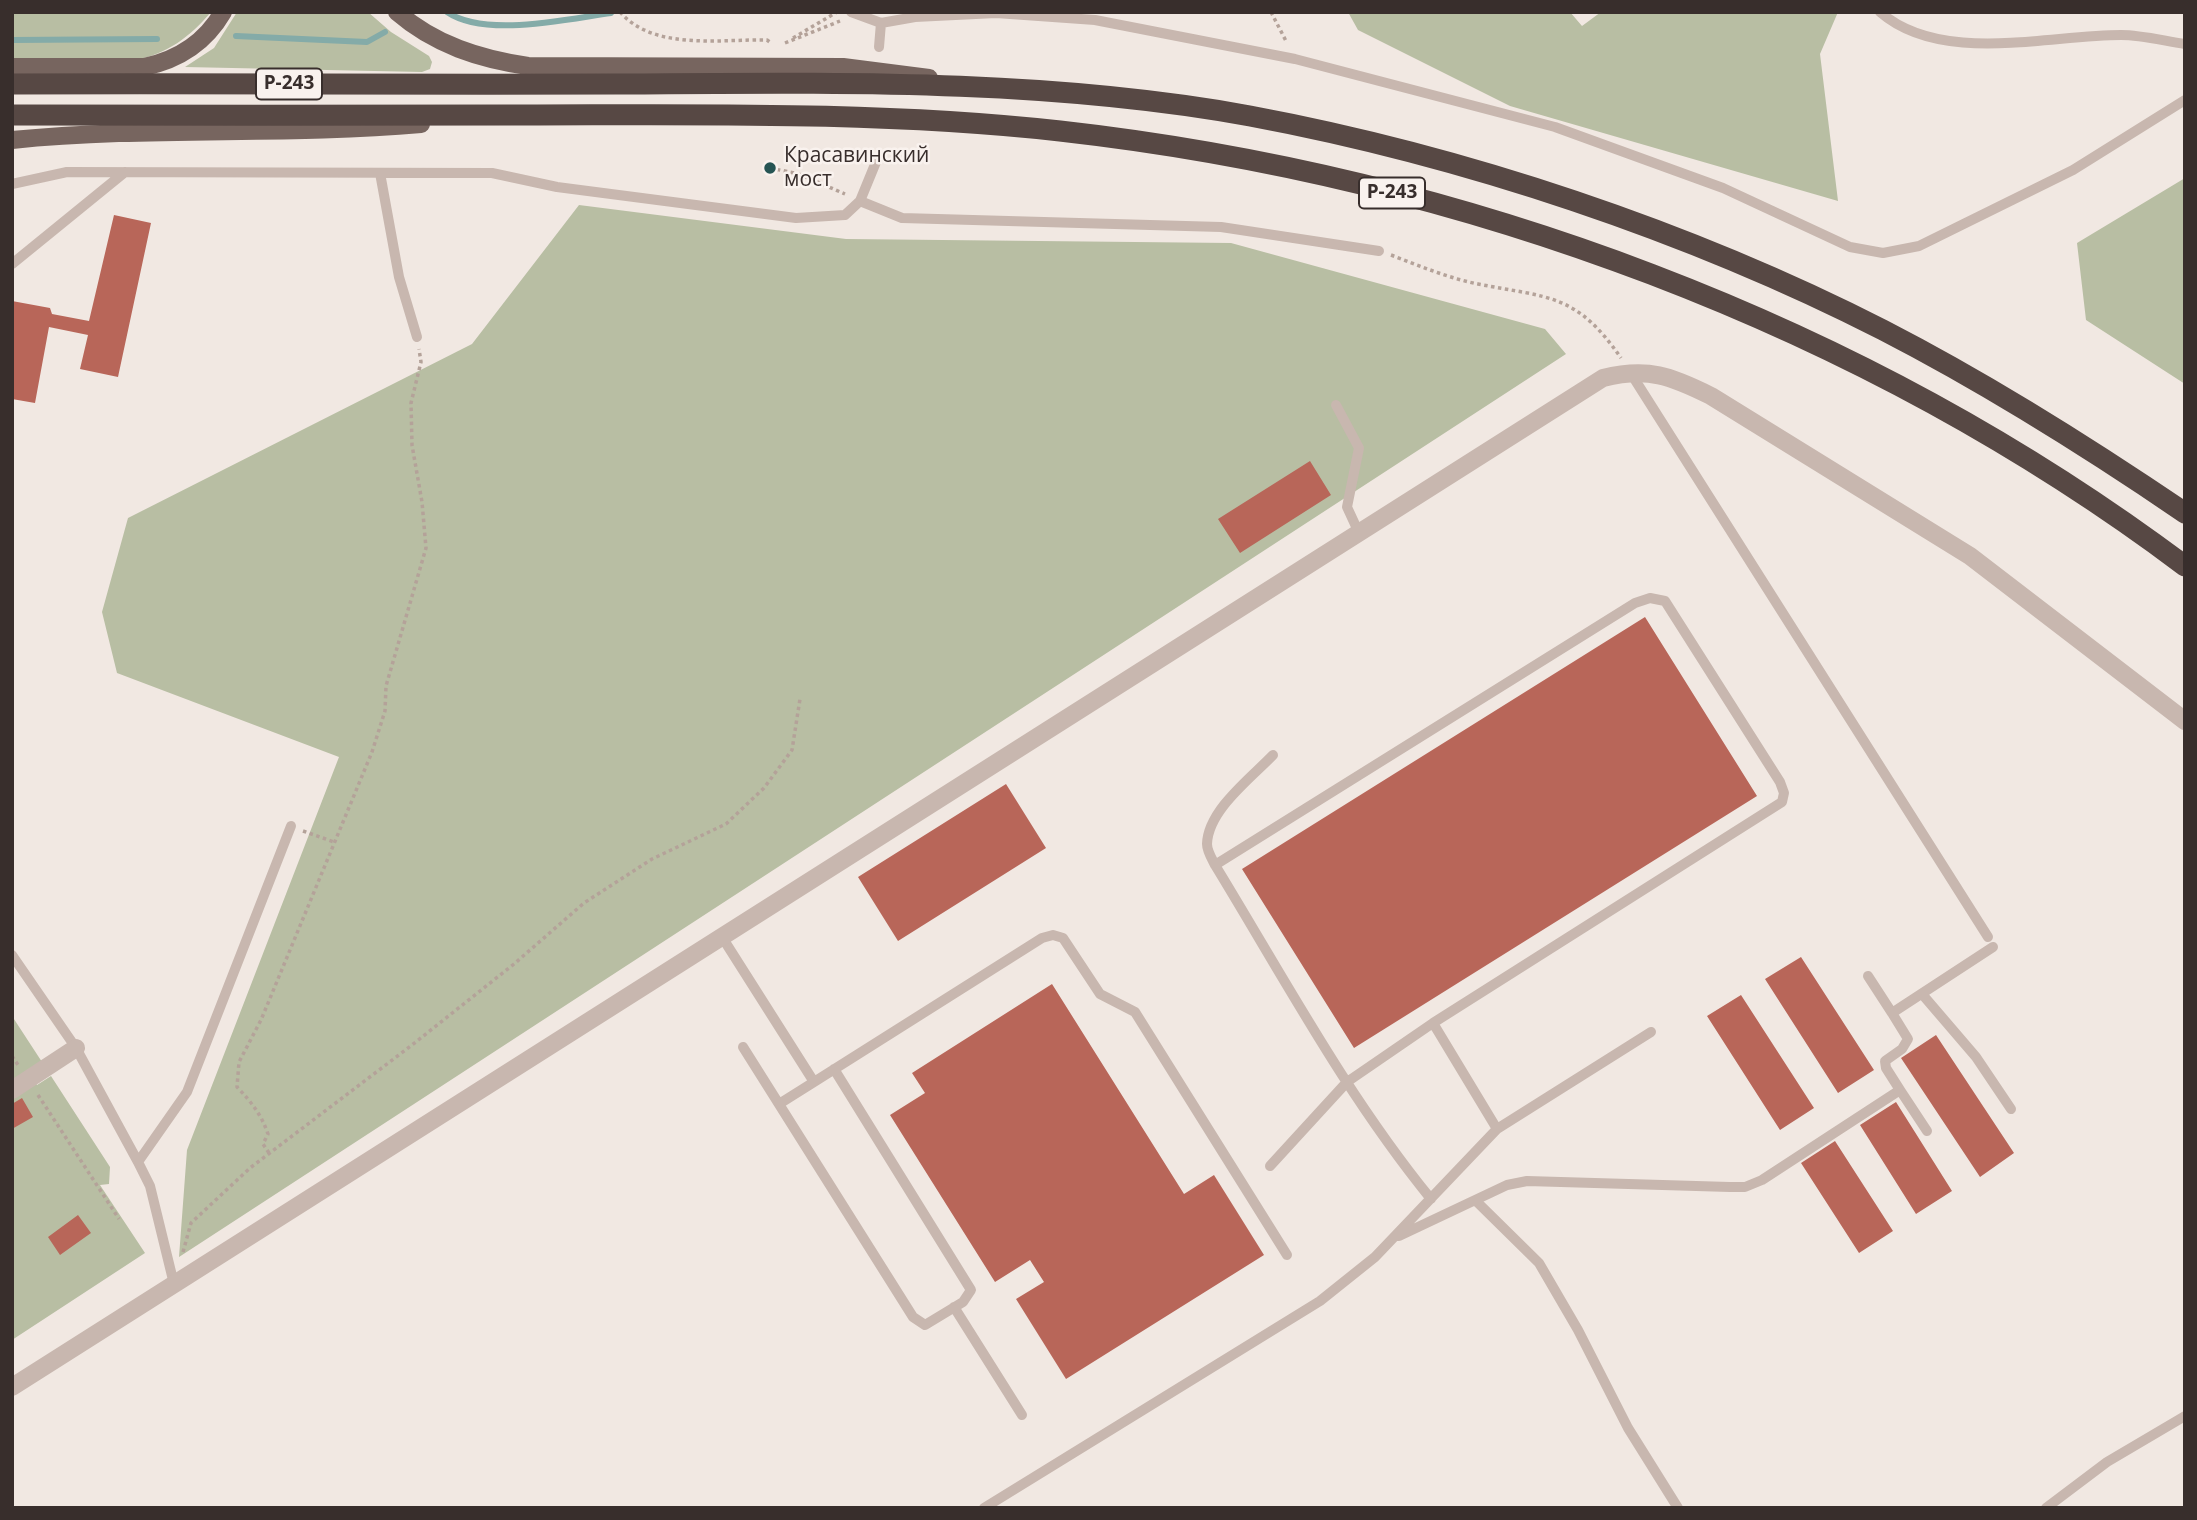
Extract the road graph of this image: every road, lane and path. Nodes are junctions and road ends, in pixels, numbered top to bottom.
1 (223, 12) edge
2 (397, 12) edge
3 (621, 12) edge
4 (836, 12) edge
5 (851, 12) edge
6 (1271, 12) edge
7 (1880, 12) edge
8 (863, 16) junction
9 (1097, 16) edge
10 (881, 23) junction
11 (771, 43) dead end
12 (2185, 44) edge
13 (880, 47) dead end
14 (1295, 59) junction
15 (12, 67) edge
16 (665, 67) junction
17 (12, 84) edge
18 (567, 84) junction
19 (997, 89) junction
20 (2184, 100) edge
21 (12, 115) edge
22 (517, 115) junction
23 (12, 140) edge
24 (876, 162) dead end
25 (770, 168) dead end
26 (125, 172) junction
27 (380, 173) junction
28 (12, 184) edge
29 (860, 201) junction
30 (1379, 251) joint
31 (12, 264) edge
32 (417, 337) joint
33 (1630, 372) junction
34 (1336, 405) dead end
35 (2185, 513) edge
36 (1359, 533) junction
37 (2185, 566) edge
38 (800, 699) dead end
39 (2185, 721) edge
40 (1273, 755) dead end
41 (291, 826) joint
42 (334, 842) junction
43 (1215, 865) junction
44 (722, 937) junction
45 (12, 956) edge
46 (1868, 976) dead end
47 (1922, 994) junction
48 (1892, 1013) junction
49 (1433, 1023) junction
50 (1651, 1032) dead end
51 (743, 1047) dead end
52 (76, 1048) junction
53 (12, 1056) edge
54 (834, 1069) junction
55 (814, 1082) junction
56 (1347, 1082) junction
57 (20, 1085) edge
58 (1900, 1090) junction
59 (779, 1104) junction
60 (2011, 1110) dead end
61 (1497, 1129) junction
62 (1927, 1131) dead end
63 (269, 1153) junction
64 (138, 1162) junction
65 (1270, 1167) dead end
66 (1430, 1199) junction
67 (1475, 1200) junction
68 (119, 1219) dead end
69 (191, 1223) dead end
70 (1393, 1238) junction
71 (1287, 1255) dead end
72 (174, 1284) junction
73 (954, 1307) junction
74 (12, 1387) edge
75 (1022, 1415) dead end
76 (2185, 1416) edge
77 (984, 1508) edge
78 (1678, 1508) edge
79 (2046, 1508) edge

1 - 15 main road
2 - 16 main road
3 - 11 path
4 - 8 path
5 - 8 lane
6 - 14 path
7 - 12 lane
8 - 10 lane
9 - 10 lane
9 - 14 lane
10 - 13 lane
14 - 20 lane
16 - 18 main road
16 - 19 main road
17 - 18 highway, Р-243
18 - 19 highway, Р-243
19 - 35 highway, Р-243
21 - 22 highway, Р-243
22 - 23 main road
22 - 37 highway, Р-243
24 - 29 lane
25 - 29 path
26 - 27 lane
26 - 28 lane
26 - 31 lane
27 - 29 lane
27 - 32 lane
29 - 30 lane
30 - 33 path
32 - 42 path
33 - 36 street
33 - 39 street
33 - 47 lane
34 - 36 lane
36 - 44 street
38 - 63 path
40 - 43 lane
41 - 42 path
41 - 64 lane
42 - 63 path
43 - 49 lane
43 - 56 lane
44 - 55 lane
44 - 72 street
45 - 52 lane
46 - 48 lane
47 - 48 lane
47 - 60 lane
48 - 58 lane
49 - 56 lane
49 - 61 lane
50 - 61 lane
51 - 59 lane
52 - 57 street
52 - 64 lane
53 - 57 path
54 - 55 lane
54 - 71 lane
54 - 73 lane
55 - 59 lane
56 - 65 lane
56 - 66 lane
57 - 68 path
58 - 62 lane
58 - 67 lane
59 - 73 lane
61 - 66 lane
63 - 69 path
64 - 72 lane
66 - 70 lane
67 - 70 lane
67 - 78 lane
70 - 77 lane
72 - 74 street
73 - 75 lane
76 - 79 lane

